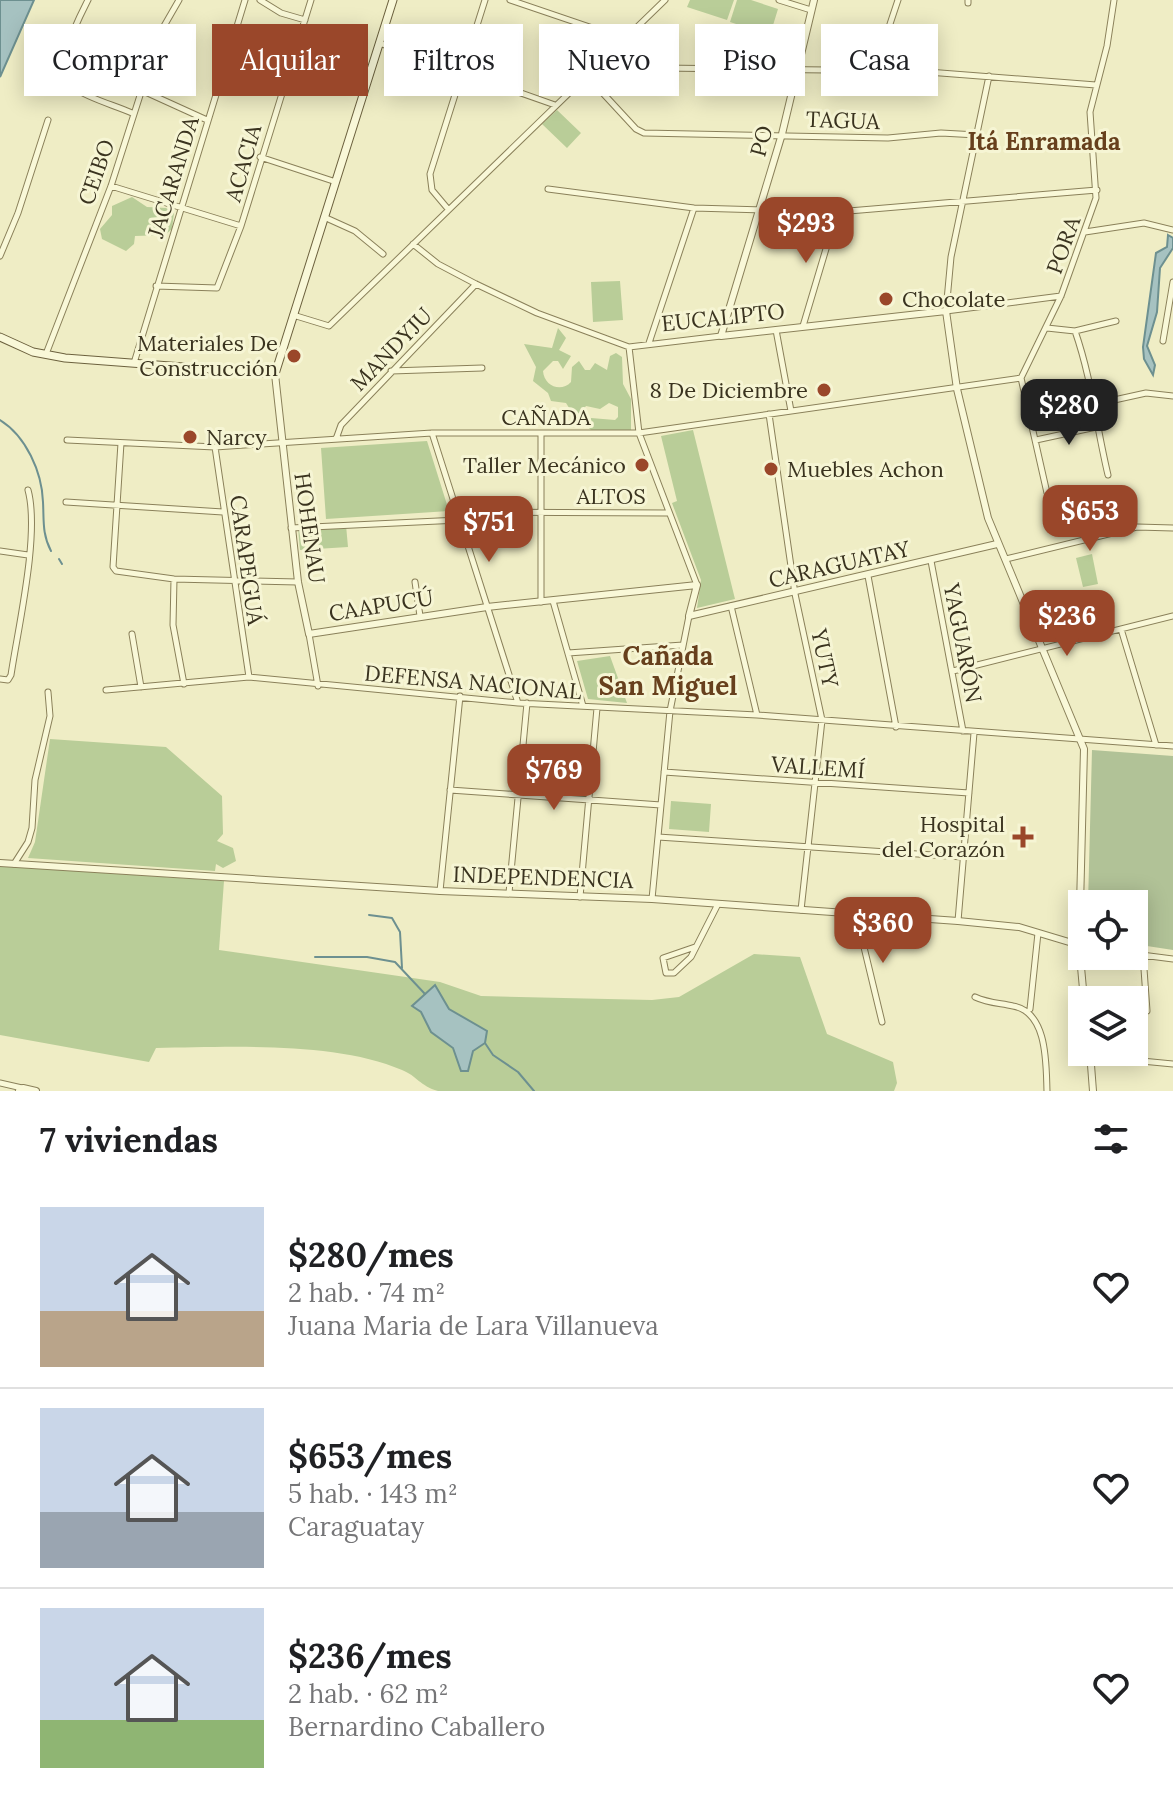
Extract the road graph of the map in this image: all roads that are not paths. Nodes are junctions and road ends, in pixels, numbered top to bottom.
1 (88, 0) edge
2 (179, 0) edge
3 (245, 0) edge
4 (260, 0) edge
5 (311, 0) edge
6 (393, 0) edge
7 (485, 0) edge
8 (510, 0) edge
9 (665, 0) edge
10 (779, 0) edge
11 (814, 0) edge
12 (898, 0) edge
13 (1114, 0) edge
14 (811, 10) junction
15 (305, 20) junction
16 (165, 24) edge
17 (477, 24) edge
18 (581, 24) edge
19 (640, 24) edge
20 (890, 24) dead end
21 (805, 33) edge
22 (379, 43) junction
23 (384, 45) edge
24 (805, 71) edge
25 (989, 76) junction
26 (1096, 85) junction
27 (523, 93) edge
28 (139, 96) edge
29 (154, 96) edge
30 (454, 96) edge
31 (565, 96) edge
32 (605, 96) edge
33 (790, 96) edge
34 (555, 105) junction
35 (132, 113) junction
36 (48, 120) dead end
37 (207, 120) junction
38 (782, 134) junction
39 (977, 135) junction
40 (260, 157) junction
41 (333, 181) junction
42 (111, 186) junction
43 (548, 189) dead end
44 (1097, 190) junction
45 (964, 204) junction
46 (180, 207) junction
47 (694, 208) junction
48 (448, 209) junction
49 (760, 211) junction
50 (837, 212) junction
51 (323, 217) junction
52 (241, 226) junction
53 (1173, 230) edge
54 (1085, 232) junction
55 (413, 244) junction
56 (383, 254) dead end
57 (0, 256) edge
58 (1173, 282) edge
59 (476, 284) junction
60 (156, 286) junction
61 (1061, 296) junction
62 (946, 311) junction
63 (292, 314) junction
64 (1116, 321) dead end
65 (803, 326) junction
66 (1047, 328) junction
67 (776, 330) junction
68 (1075, 331) junction
69 (721, 336) junction
70 (0, 337) edge
71 (1163, 341) dead end
72 (649, 343) junction
73 (629, 347) junction
74 (45, 355) junction
75 (133, 364) junction
76 (482, 368) dead end
77 (390, 372) junction
78 (275, 374) junction
79 (1021, 378) junction
80 (957, 389) junction
81 (1173, 396) edge
82 (1096, 404) junction
83 (791, 411) junction
84 (769, 414) junction
85 (1096, 427) junction
86 (432, 433) junction
87 (541, 433) junction
88 (639, 433) junction
89 (336, 439) junction
90 (67, 440) dead end
91 (1036, 440) junction
92 (121, 443) junction
93 (281, 443) junction
94 (215, 447) junction
95 (1108, 475) dead end
96 (28, 490) dead end
97 (1047, 493) dead end
98 (66, 502) dead end
99 (118, 506) junction
100 (223, 512) junction
101 (540, 512) junction
102 (669, 513) junction
103 (458, 516) junction
104 (291, 528) junction
105 (1173, 528) edge
106 (997, 544) junction
107 (0, 551) edge
108 (28, 555) junction
109 (1006, 559) junction
110 (931, 561) junction
111 (868, 576) junction
112 (174, 579) junction
113 (233, 581) junction
114 (298, 582) junction
115 (415, 582) dead end
116 (697, 585) junction
117 (795, 594) junction
118 (553, 601) junction
119 (541, 602) junction
120 (731, 606) junction
121 (487, 607) junction
122 (420, 616) junction
123 (689, 616) junction
124 (1173, 616) edge
125 (1121, 629) junction
126 (132, 634) dead end
127 (309, 634) junction
128 (683, 645) junction
129 (1044, 649) junction
130 (568, 653) junction
131 (953, 671) junction
132 (249, 677) junction
133 (0, 679) edge
134 (184, 684) junction
135 (318, 686) junction
136 (141, 687) junction
137 (106, 690) dead end
138 (48, 692) dead end
139 (460, 696) junction
140 (518, 703) junction
141 (527, 703) junction
142 (583, 706) junction
143 (597, 708) junction
144 (670, 711) junction
145 (757, 715) junction
146 (822, 720) junction
147 (896, 727) junction
148 (963, 731) junction
149 (974, 733) junction
150 (1081, 741) junction
151 (1156, 745) junction
152 (1173, 746) edge
153 (664, 772) junction
154 (815, 783) junction
155 (450, 790) junction
156 (969, 793) junction
157 (518, 795) junction
158 (589, 800) junction
159 (661, 805) junction
160 (658, 837) junction
161 (808, 845) junction
162 (963, 857) junction
163 (0, 863) edge
164 (13, 864) junction
165 (1081, 890) edge
166 (440, 891) junction
167 (509, 893) junction
168 (580, 897) junction
169 (652, 899) junction
170 (718, 904) junction
171 (801, 910) junction
172 (856, 914) junction
173 (958, 921) junction
174 (1038, 933) junction
175 (1068, 942) edge
176 (695, 947) junction
177 (1148, 956) edge
178 (1173, 959) edge
179 (975, 997) dead end
180 (1030, 1009) dead end
181 (882, 1022) dead end
182 (1148, 1061) edge
183 (1173, 1064) edge
184 (1091, 1066) edge
185 (0, 1083) edge
186 (22, 1090) edge
187 (36, 1091) edge
188 (1047, 1091) edge
189 (1093, 1091) edge

1 - 35 street
2 - 16 street, CEIBO
3 - 37 street, JACARANDA
4 - 15 street
5 - 15 street, ACACIA
6 - 22 main road
7 - 17 street
8 - 18 street
9 - 19 street
10 - 14 street
11 - 14 street, PO
12 - 20 street
13 - 26 street, PORA
14 - 21 street, PO
15 - 40 street, ACACIA
22 - 23 street
22 - 41 main road
24 - 25 street
25 - 26 street
25 - 39 street
26 - 44 street, PORA
27 - 34 street
28 - 35 street, CEIBO
29 - 37 street
30 - 48 street
31 - 34 street
32 - 38 street, TAGUA
33 - 38 street, PO
34 - 48 street
35 - 42 street, CEIBO
36 - 57 street
37 - 46 street, JACARANDA
38 - 39 street, TAGUA
38 - 49 street, PO
39 - 45 street
40 - 41 street
40 - 52 street, ACACIA
41 - 51 main road
42 - 46 street
42 - 74 street, CEIBO
43 - 47 street
44 - 45 street
44 - 54 street, PORA
45 - 50 street
45 - 62 street
46 - 52 street
46 - 60 street, JACARANDA
47 - 49 street
47 - 72 street
48 - 55 street
49 - 50 street
49 - 69 street, PO
50 - 65 street
51 - 56 street
51 - 63 main road
52 - 60 street, ACACIA
53 - 54 street
54 - 61 street, PORA
55 - 59 street
55 - 63 street
58 - 71 street
59 - 73 street
59 - 77 street, MANDYJU
60 - 75 street, JACARANDA
61 - 62 street, EUCALIPTO
61 - 66 street, PORA
62 - 65 street, EUCALIPTO
62 - 80 street
63 - 78 main road
64 - 68 street
65 - 67 street, EUCALIPTO
66 - 68 street
66 - 79 street, PORA
67 - 69 street, EUCALIPTO
67 - 83 street
68 - 82 street
69 - 72 street, EUCALIPTO
70 - 74 main road
72 - 73 street, EUCALIPTO
73 - 88 street
74 - 75 main road
75 - 78 main road
76 - 77 street
77 - 89 street, MANDYJU
78 - 93 street, HOHENAU
79 - 80 street, CAÑADA
79 - 91 street
80 - 83 street, CAÑADA
80 - 106 street
81 - 82 street
82 - 85 street
83 - 84 street, CAÑADA
84 - 88 street, CAÑADA
84 - 117 street, YUTY
85 - 91 street
85 - 95 street
86 - 87 street, CAÑADA
86 - 89 street, CAÑADA
86 - 103 street
87 - 88 street, CAÑADA
87 - 101 street
88 - 102 street
89 - 93 street, CAÑADA
90 - 92 street, CAÑADA
91 - 97 street
92 - 94 street, CAÑADA
92 - 99 street
93 - 94 street, CAÑADA
93 - 104 street, HOHENAU
94 - 100 street, CARAPEGUÁ
96 - 108 street
98 - 99 street
99 - 100 street
99 - 112 street
100 - 113 street, CARAPEGUÁ
101 - 102 street, ALTOS
101 - 103 street, ALTOS
101 - 119 street
102 - 116 street
103 - 104 street, ALTOS
103 - 121 street
104 - 114 street, HOHENAU
105 - 109 street
106 - 109 street
106 - 110 street, CARAGUATAY
107 - 108 street
108 - 133 street
109 - 129 street
110 - 111 street, CARAGUATAY
110 - 131 street, YAGUARÓN
111 - 117 street, CARAGUATAY
111 - 147 street
112 - 113 street
112 - 134 street
113 - 114 street
113 - 132 street, CARAPEGUÁ
114 - 127 street, HOHENAU
115 - 122 street
116 - 118 street, CAAPUCÚ
116 - 123 street
117 - 120 street, CARAGUATAY
117 - 146 street, YUTY
118 - 119 street, CAAPUCÚ
118 - 130 street
119 - 121 street, CAAPUCÚ
120 - 123 street, CARAGUATAY
120 - 145 street
121 - 122 street, CAAPUCÚ
121 - 140 street
122 - 127 street, CAAPUCÚ
123 - 128 street
124 - 125 street
125 - 129 street
125 - 151 street
126 - 136 street
127 - 135 street, HOHENAU
128 - 130 street
128 - 144 street
129 - 131 street
129 - 150 street
130 - 142 street
131 - 148 street, YAGUARÓN
132 - 134 street, DEFENSA NACIONAL
132 - 135 street, DEFENSA NACIONAL
134 - 136 street, DEFENSA NACIONAL
135 - 139 street, DEFENSA NACIONAL
136 - 137 street, DEFENSA NACIONAL
138 - 164 street
139 - 140 street, DEFENSA NACIONAL
139 - 155 street
140 - 141 street, DEFENSA NACIONAL
141 - 142 street, DEFENSA NACIONAL
141 - 157 street
142 - 143 street, DEFENSA NACIONAL
143 - 144 street, DEFENSA NACIONAL
143 - 158 street
144 - 145 street, DEFENSA NACIONAL
144 - 153 street
145 - 146 street, DEFENSA NACIONAL
146 - 147 street, DEFENSA NACIONAL
146 - 154 street, YUTY
147 - 148 street, DEFENSA NACIONAL
148 - 149 street, DEFENSA NACIONAL
149 - 150 street, DEFENSA NACIONAL
149 - 156 street
150 - 151 street, DEFENSA NACIONAL
150 - 165 street
151 - 152 street, DEFENSA NACIONAL
153 - 154 street, VALLEMÍ
153 - 159 street
154 - 156 street, VALLEMÍ
154 - 161 street, YUTY
155 - 157 street
155 - 166 street
156 - 162 street
157 - 158 street
157 - 167 street
158 - 159 street
158 - 168 street
159 - 160 street
160 - 161 street
160 - 169 street
161 - 162 street
161 - 171 street, YUTY
162 - 173 street
163 - 164 street, INDEPENDENCIA
164 - 166 street, INDEPENDENCIA
166 - 167 street, INDEPENDENCIA
167 - 168 street, INDEPENDENCIA
168 - 169 street, INDEPENDENCIA
169 - 170 street, INDEPENDENCIA
170 - 171 street, INDEPENDENCIA
170 - 176 street
171 - 172 street, INDEPENDENCIA
172 - 173 street, INDEPENDENCIA
172 - 181 street
173 - 174 street, INDEPENDENCIA
174 - 175 street, INDEPENDENCIA
174 - 180 street
176 - 176 street
177 - 178 street
179 - 188 street
182 - 183 street
184 - 189 street
185 - 186 street
186 - 187 street

